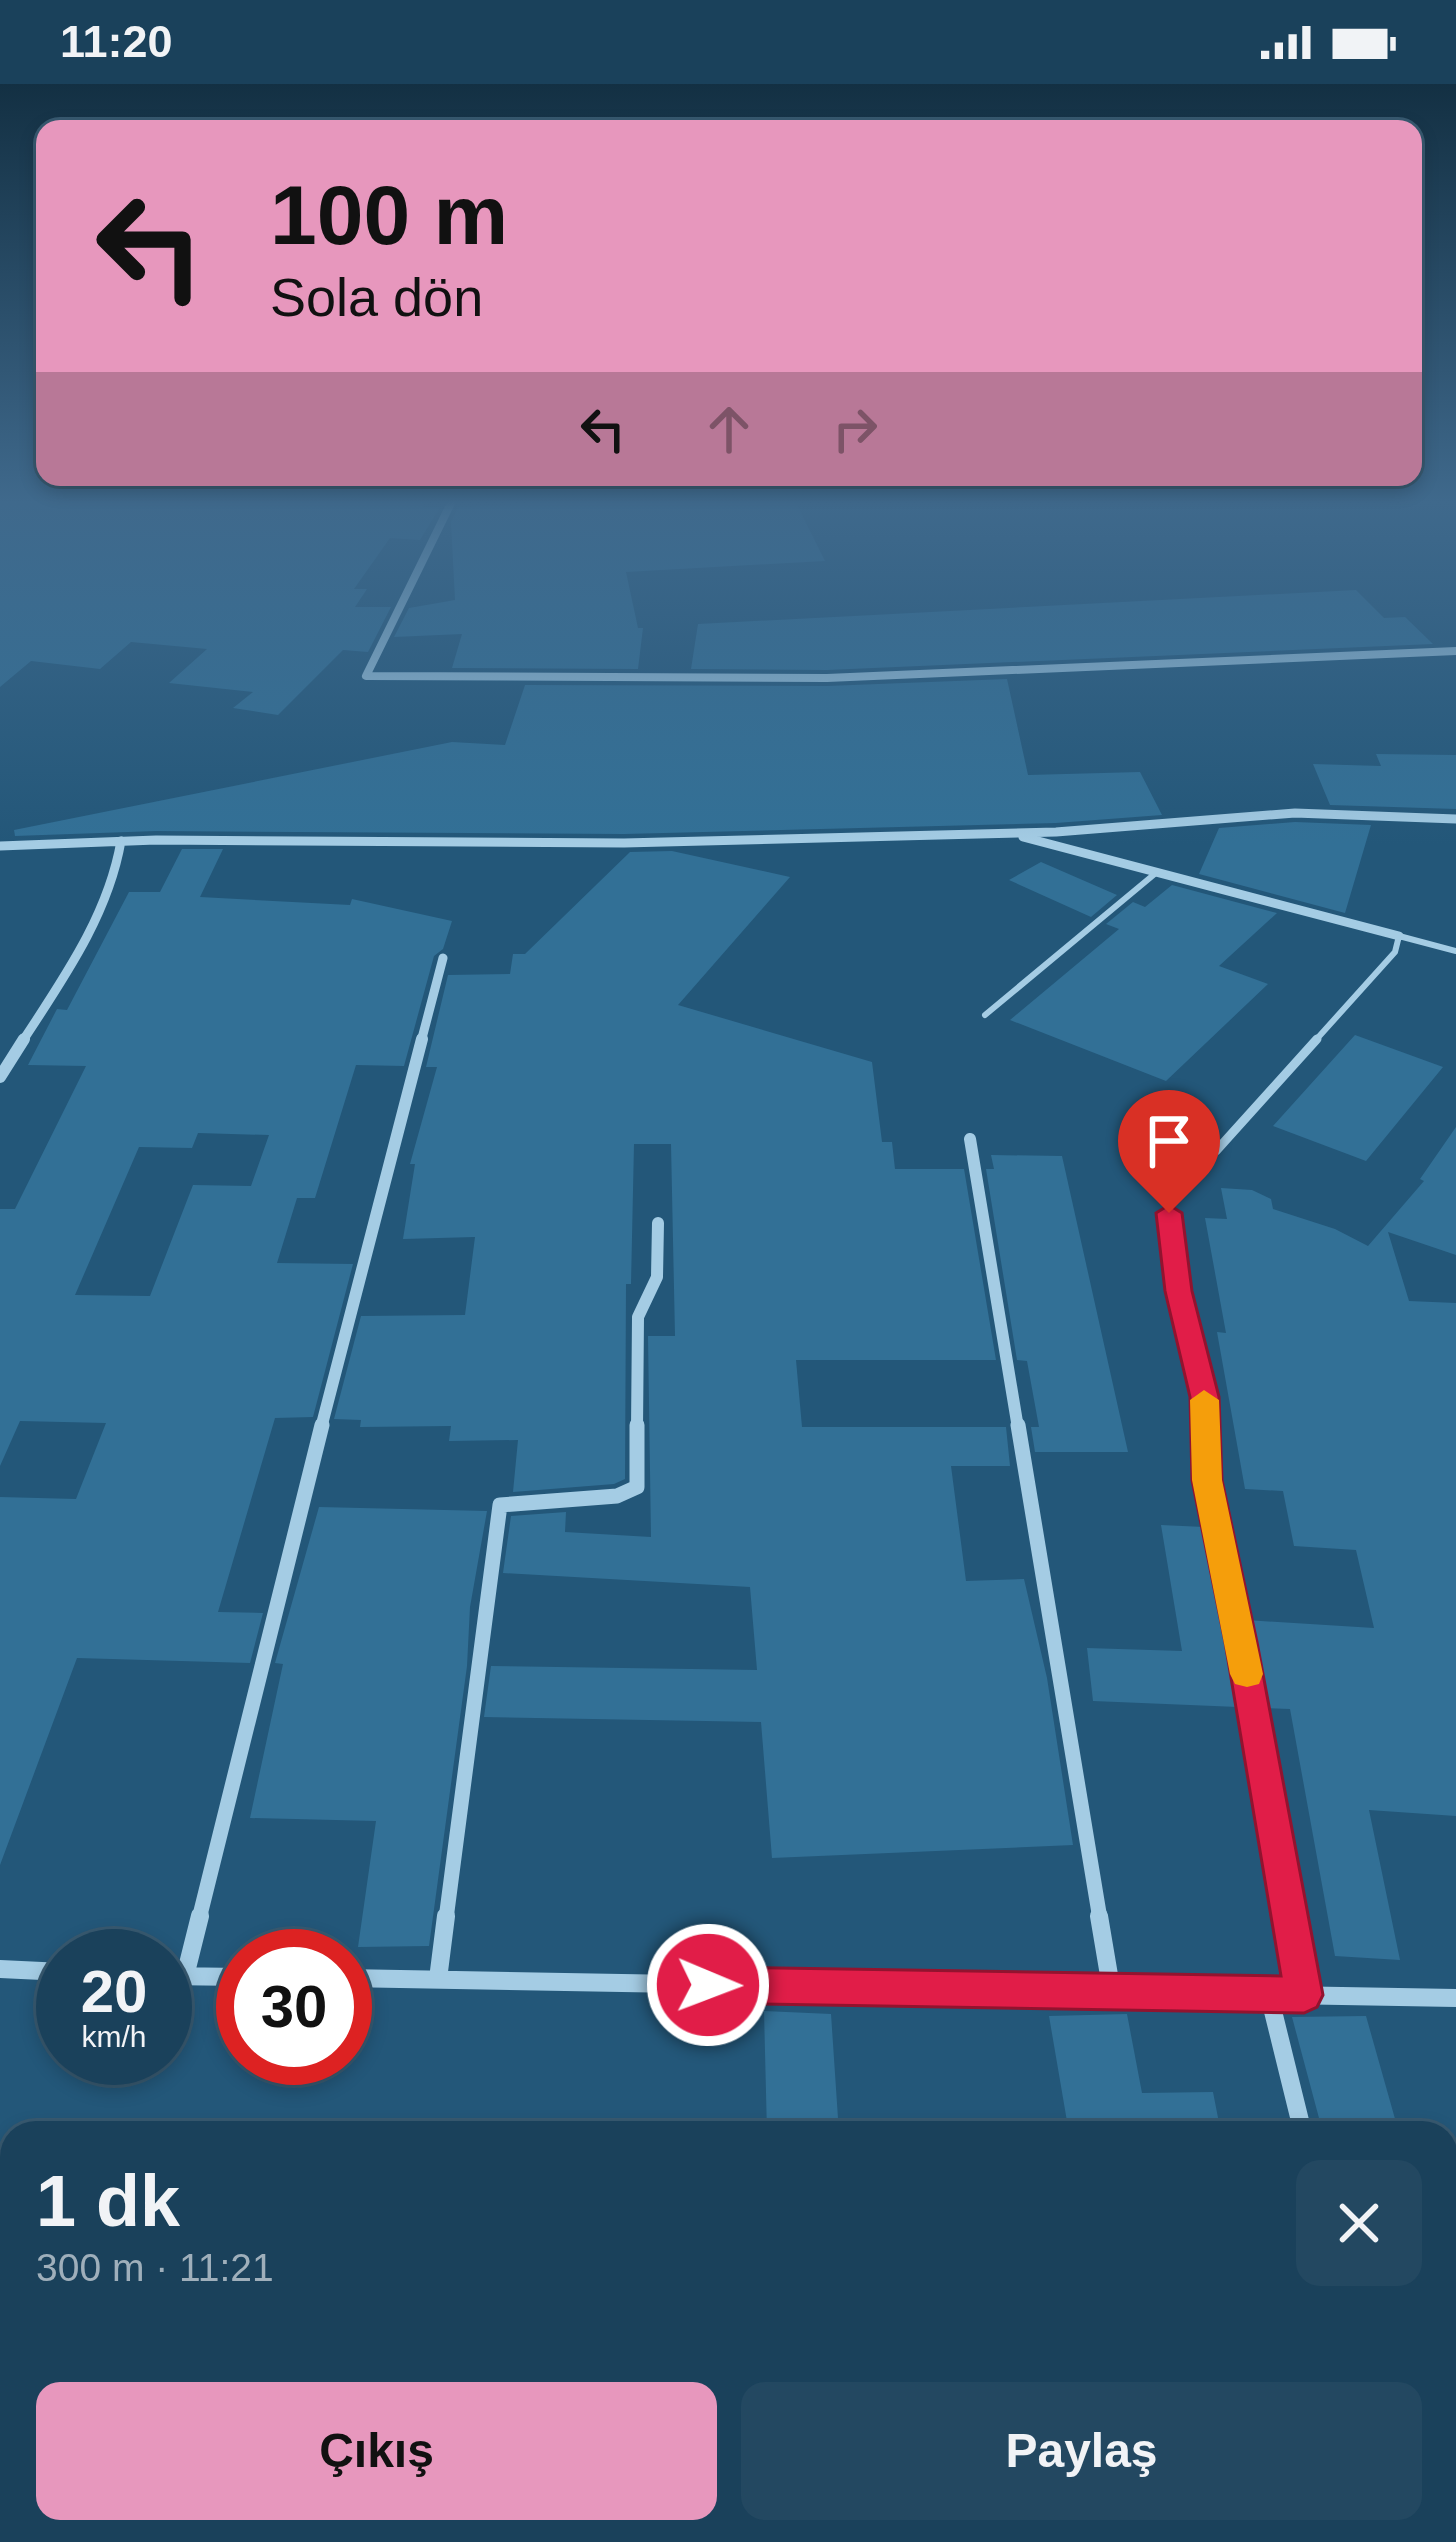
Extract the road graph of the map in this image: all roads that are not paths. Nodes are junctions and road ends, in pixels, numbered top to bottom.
1 (397, 614) edge
2 (1456, 651) edge
3 (1456, 819) edge
4 (1011, 834) junction
5 (121, 841) junction
6 (0, 846) edge
7 (1157, 872) junction
8 (1399, 936) junction
9 (1456, 951) edge
10 (443, 958) dead end
11 (985, 1015) dead end
12 (0, 1078) edge
13 (970, 1139) dead end
14 (1216, 1151) dead end
15 (1169, 1213) dead end
16 (658, 1223) dead end
17 (192, 1947) edge
18 (0, 1970) edge
19 (36, 1971) edge
20 (372, 1978) edge
21 (438, 1979) junction
22 (1112, 1994) junction
23 (1269, 1995) junction
24 (1304, 1995) junction
25 (1456, 1998) edge
26 (1300, 2121) edge

1 - 2 street
3 - 4 street
4 - 5 street
4 - 7 street
5 - 6 street
5 - 12 street
7 - 8 street
7 - 11 lane
8 - 9 lane
8 - 14 lane
10 - 17 street
13 - 22 street
15 - 24 street
16 - 21 street
18 - 19 street
20 - 21 street
21 - 22 street
22 - 23 street
23 - 24 street
23 - 26 street
24 - 25 street

